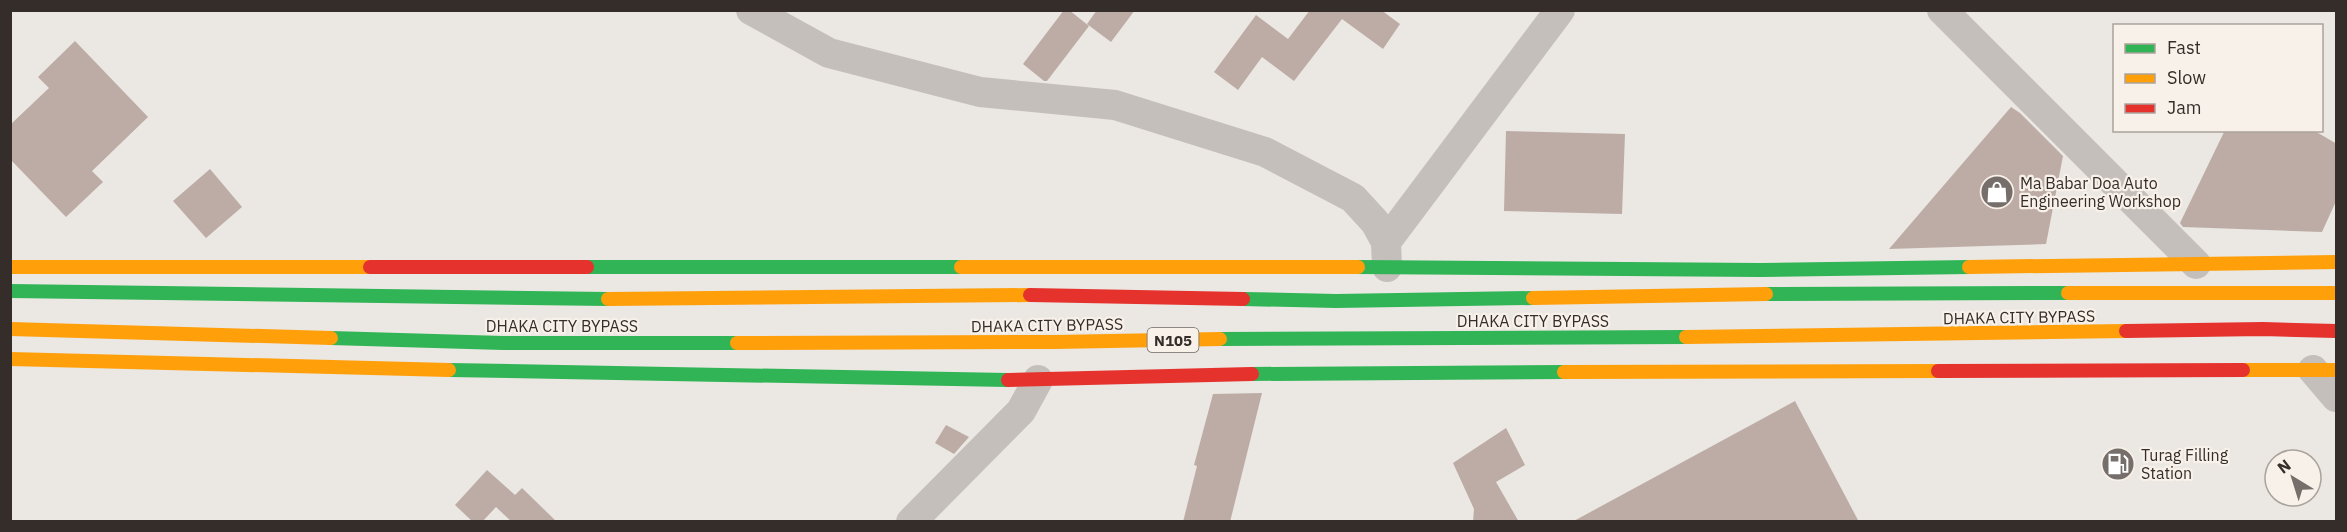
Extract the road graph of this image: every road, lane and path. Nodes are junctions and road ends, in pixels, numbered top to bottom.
1 (752, 10) edge
2 (1560, 10) edge
3 (1942, 10) edge
4 (1386, 255) junction
5 (2337, 262) edge
6 (2196, 264) junction
7 (10, 267) edge
8 (10, 291) edge
9 (2337, 293) edge
10 (10, 329) edge
11 (2337, 331) edge
12 (10, 359) edge
13 (2325, 370) edge
14 (1038, 380) junction
15 (2337, 397) edge
16 (911, 522) edge

1 - 4 street
2 - 4 street
3 - 6 street
4 - 6 main road
4 - 7 main road
5 - 6 main road
8 - 9 main road, DHAKA CITY BYPASS
10 - 11 main road, DHAKA CITY BYPASS / N105
12 - 14 main road
13 - 14 main road
13 - 15 street
14 - 16 street

